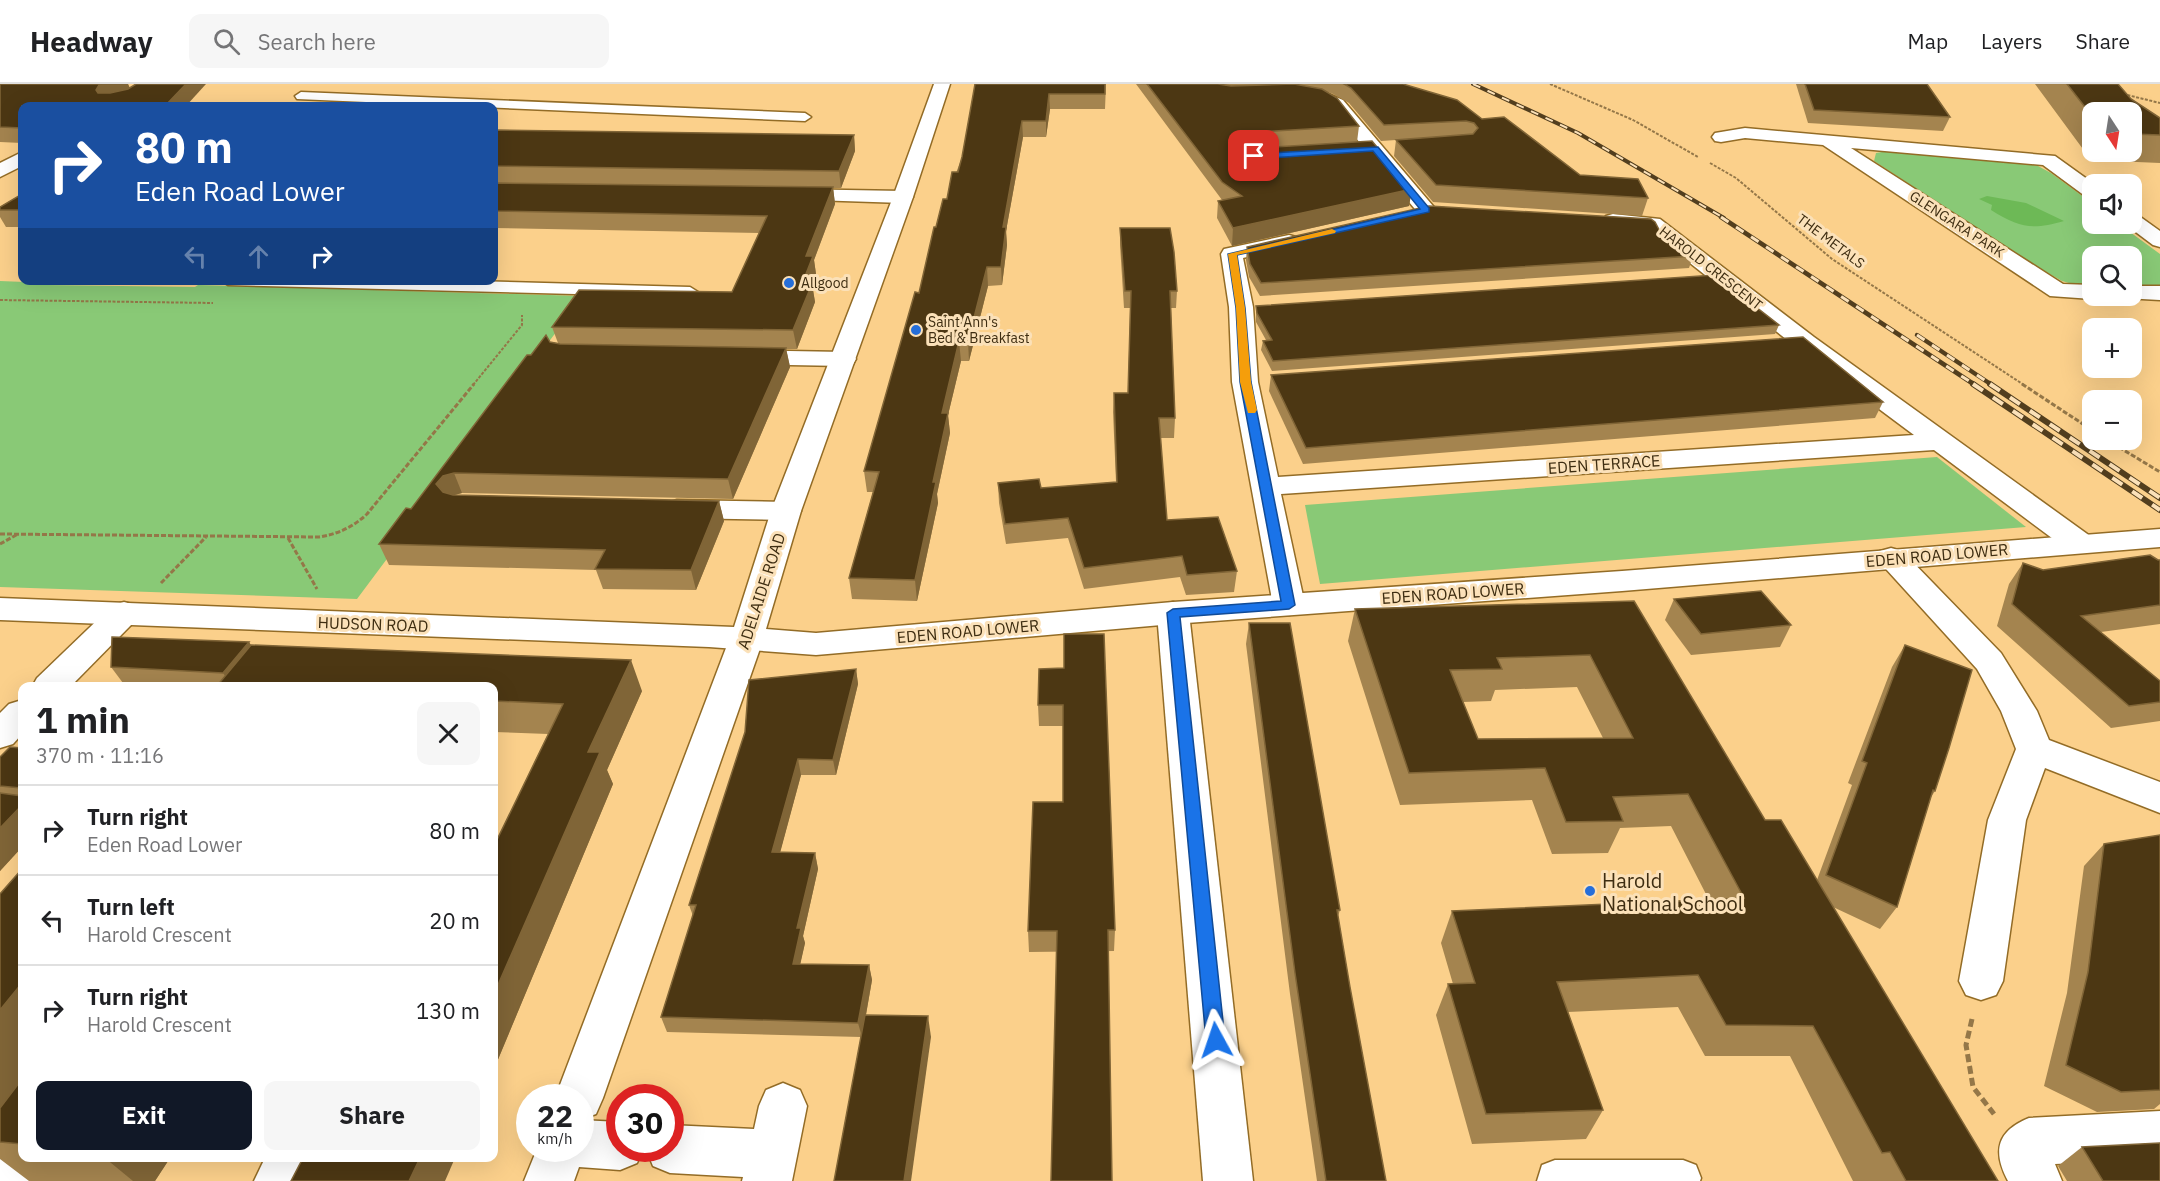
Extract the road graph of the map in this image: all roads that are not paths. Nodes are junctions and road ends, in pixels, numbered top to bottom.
1 (942, 84) edge
2 (1304, 94) edge
3 (301, 96) dead end
4 (392, 102) edge
5 (498, 107) edge
6 (805, 117) dead end
7 (1721, 137) dead end
8 (1826, 139) junction
9 (1397, 148) edge
10 (1375, 149) junction
11 (1353, 150) edge
12 (0, 158) edge
13 (18, 158) edge
14 (18, 160) edge
15 (0, 171) edge
16 (2082, 185) edge
17 (774, 195) edge
18 (903, 197) junction
19 (1426, 212) edge
20 (1593, 219) edge
21 (2142, 228) edge
22 (1312, 236) edge
23 (2160, 241) edge
24 (1720, 275) junction
25 (1684, 278) edge
26 (426, 285) edge
27 (704, 292) edge
28 (2082, 292) edge
29 (2142, 293) edge
30 (2160, 293) edge
31 (1805, 342) junction
32 (1770, 344) edge
33 (716, 356) edge
34 (844, 359) junction
35 (1941, 441) junction
36 (1267, 486) junction
37 (654, 508) edge
38 (786, 511) junction
39 (2159, 538) edge
40 (2079, 543) junction
41 (1891, 558) junction
42 (1289, 605) junction
43 (0, 609) edge
44 (1173, 613) junction
45 (127, 614) junction
46 (746, 640) junction
47 (54, 682) edge
48 (18, 717) edge
49 (0, 735) edge
50 (2034, 748) junction
51 (2160, 798) edge
52 (1981, 981) road end
53 (584, 1084) edge
54 (783, 1106) dead end
55 (2160, 1135) edge
56 (684, 1152) edge
57 (18, 1156) edge
58 (283, 1162) edge
59 (556, 1162) edge
60 (2030, 1165) edge
61 (770, 1167) edge
62 (1681, 1174) edge
63 (0, 1181) edge
64 (272, 1181) edge
65 (549, 1181) edge
66 (1228, 1181) edge
67 (1556, 1181) edge

1 - 18 street, ADELAIDE ROAD
2 - 10 street
3 - 4 lane
5 - 6 lane
7 - 8 street, GLENGARA PARK
8 - 16 street, GLENGARA PARK
8 - 28 street, GLENGARA PARK
9 - 10 street
10 - 11 street
10 - 19 street
12 - 13 street
14 - 15 street
17 - 18 street
18 - 34 street, ADELAIDE ROAD
20 - 24 street, HAROLD CRESCENT
21 - 23 street
22 - 36 street
24 - 25 street
24 - 31 street, HAROLD CRESCENT
26 - 27 lane
29 - 30 street
31 - 32 street
31 - 35 street, HAROLD CRESCENT
33 - 34 street
34 - 38 street, ADELAIDE ROAD
35 - 36 street, EDEN TERRACE
35 - 40 street, HAROLD CRESCENT
36 - 42 street
37 - 38 street
38 - 46 street, ADELAIDE ROAD
39 - 40 street, EDEN ROAD LOWER
40 - 41 street, EDEN ROAD LOWER
41 - 42 street, EDEN ROAD LOWER
41 - 50 street
42 - 44 street, EDEN ROAD LOWER
43 - 45 street, HUDSON ROAD
44 - 46 street, EDEN ROAD LOWER
44 - 66 street
45 - 46 street, HUDSON ROAD
45 - 47 street
46 - 53 street, ADELAIDE ROAD
48 - 49 street
50 - 51 street
50 - 52 street
54 - 61 street
55 - 60 street
56 - 61 street
57 - 63 street
58 - 64 lane
59 - 65 street
62 - 67 lane

